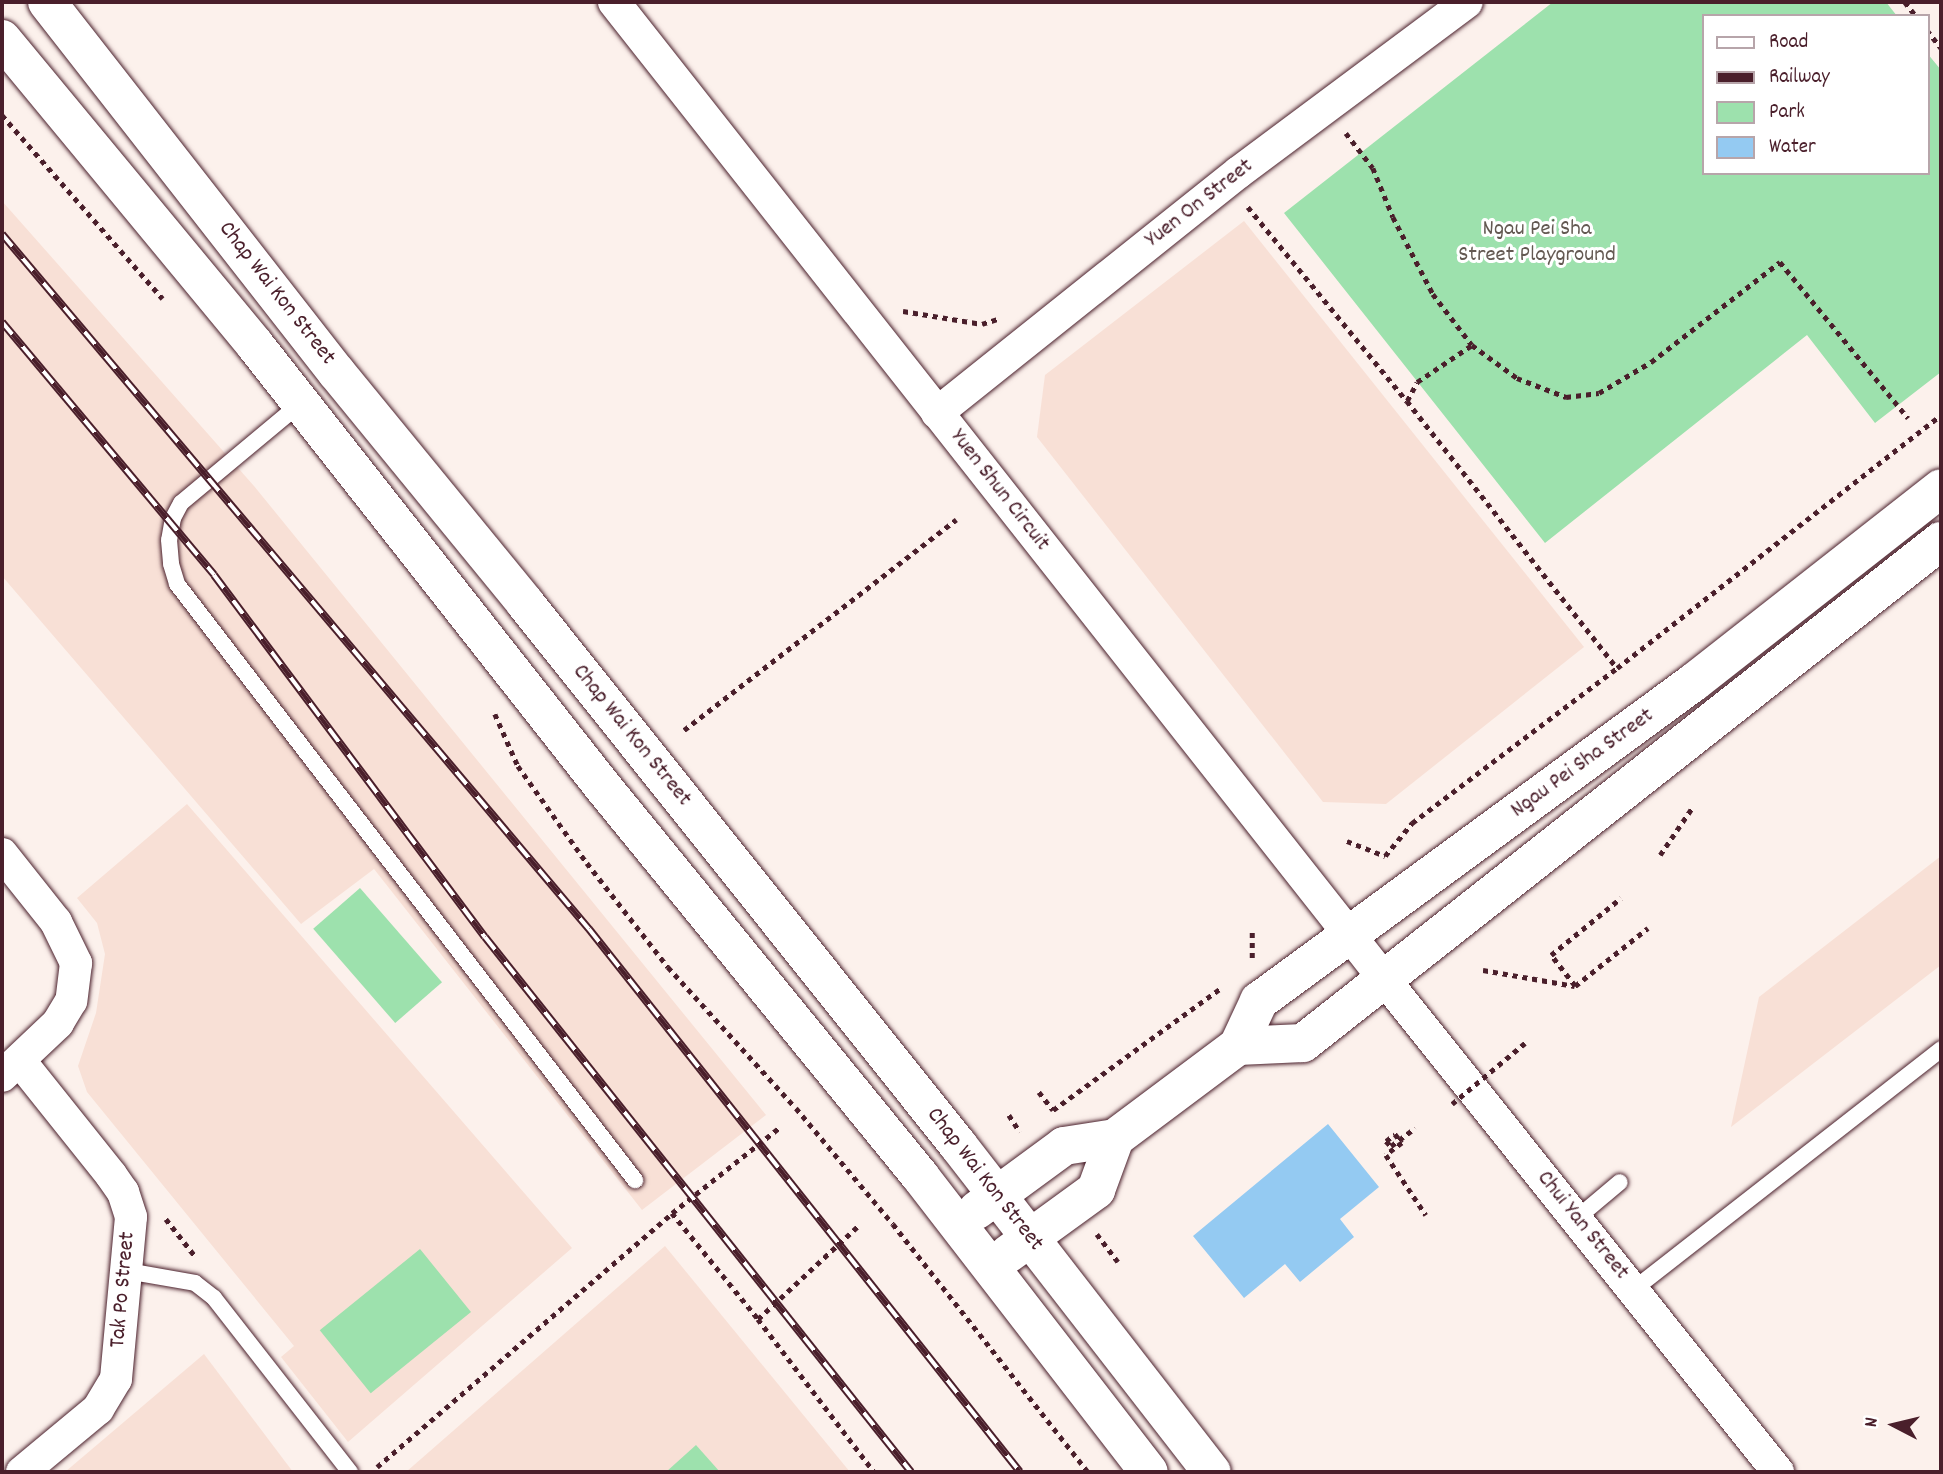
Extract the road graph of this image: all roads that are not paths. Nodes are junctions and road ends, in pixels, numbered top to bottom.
1 (47, 2) edge
2 (614, 2) edge
3 (1467, 2) edge
4 (2, 39) edge
5 (301, 403) junction
6 (937, 413) junction
7 (1941, 488) edge
8 (1936, 550) edge
9 (2, 854) edge
10 (1350, 936) junction
11 (1385, 980) junction
12 (1238, 1046) junction
13 (1941, 1049) edge
14 (11, 1069) edge
15 (1115, 1138) junction
16 (635, 1180) dead end
17 (1620, 1182) dead end
18 (997, 1195) junction
19 (1576, 1219) junction
20 (957, 1225) junction
21 (1029, 1238) junction
22 (990, 1268) junction
23 (127, 1271) junction
24 (1633, 1290) junction
25 (22, 1472) edge
26 (350, 1472) edge
27 (1149, 1472) edge
28 (1212, 1472) edge
29 (1778, 1472) edge

1 - 18 street, Chap Wai Kon Street
2 - 6 street, Yuen Shun Circuit
3 - 6 street, Yuen On Street
4 - 5 street, Chap Wai Kon Street
5 - 16 lane
5 - 20 street, Chap Wai Kon Street
6 - 10 street, Yuen Shun Circuit
7 - 10 street, Ngau Pei Sha Street
8 - 11 street, Ngau Pei Sha Street
9 - 14 street
10 - 11 street, Yuen Shun Circuit
10 - 12 street, Ngau Pei Sha Street
11 - 12 street, Ngau Pei Sha Street
11 - 19 street, Chui Yan Street
12 - 15 street, Ngau Pei Sha Street
13 - 24 lane
14 - 23 street, Tak Po Street
15 - 18 street, Ngau Pei Sha Street
15 - 21 street
17 - 19 lane
18 - 20 street, Ngau Pei Sha Street
18 - 21 street, Chap Wai Kon Street
19 - 24 street, Chui Yan Street
20 - 22 street, Chap Wai Kon Street
21 - 22 street
21 - 28 street, Chap Wai Kon Street
22 - 27 street, Chap Wai Kon Street
23 - 25 street, Tak Po Street
23 - 26 lane
24 - 29 street, Chui Yan Street

